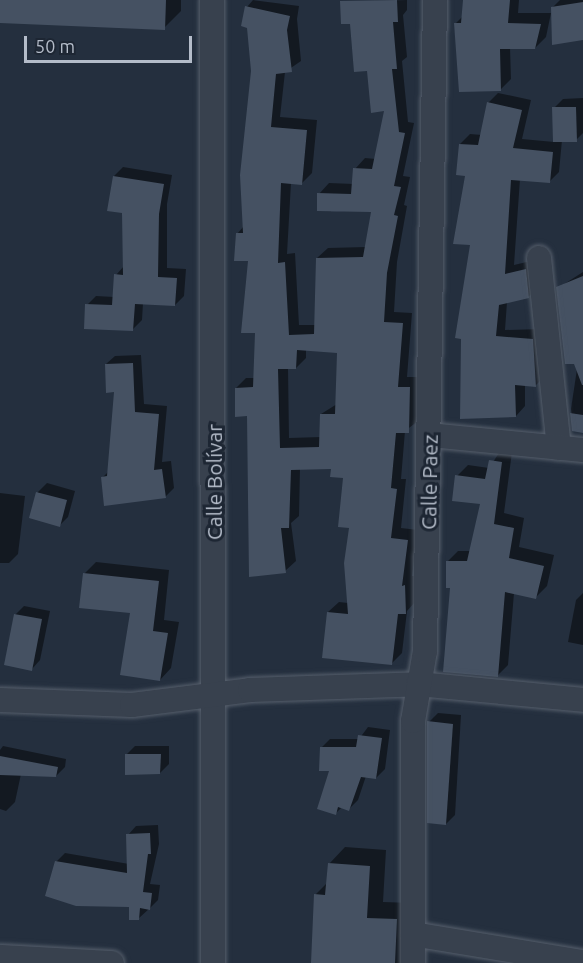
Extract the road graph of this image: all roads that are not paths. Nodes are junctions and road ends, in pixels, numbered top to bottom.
1 (212, 0) edge
2 (435, 0) edge
3 (538, 258) dead end
4 (430, 435) junction
5 (571, 449) edge
6 (418, 684) junction
7 (214, 695) junction
8 (0, 700) edge
9 (583, 700) edge
10 (413, 934) junction
11 (0, 957) edge
12 (583, 962) edge
13 (112, 963) edge
14 (213, 963) edge
15 (413, 963) edge

1 - 7 street, Calle Bolívar
2 - 4 street, Calle Paez
3 - 5 street
4 - 5 street
4 - 6 street, Calle Paez
6 - 7 street
6 - 9 street
6 - 10 street, Calle Paez
7 - 8 street
7 - 14 street, Calle Bolívar
10 - 12 street
10 - 15 street, Calle Paez
11 - 13 street

